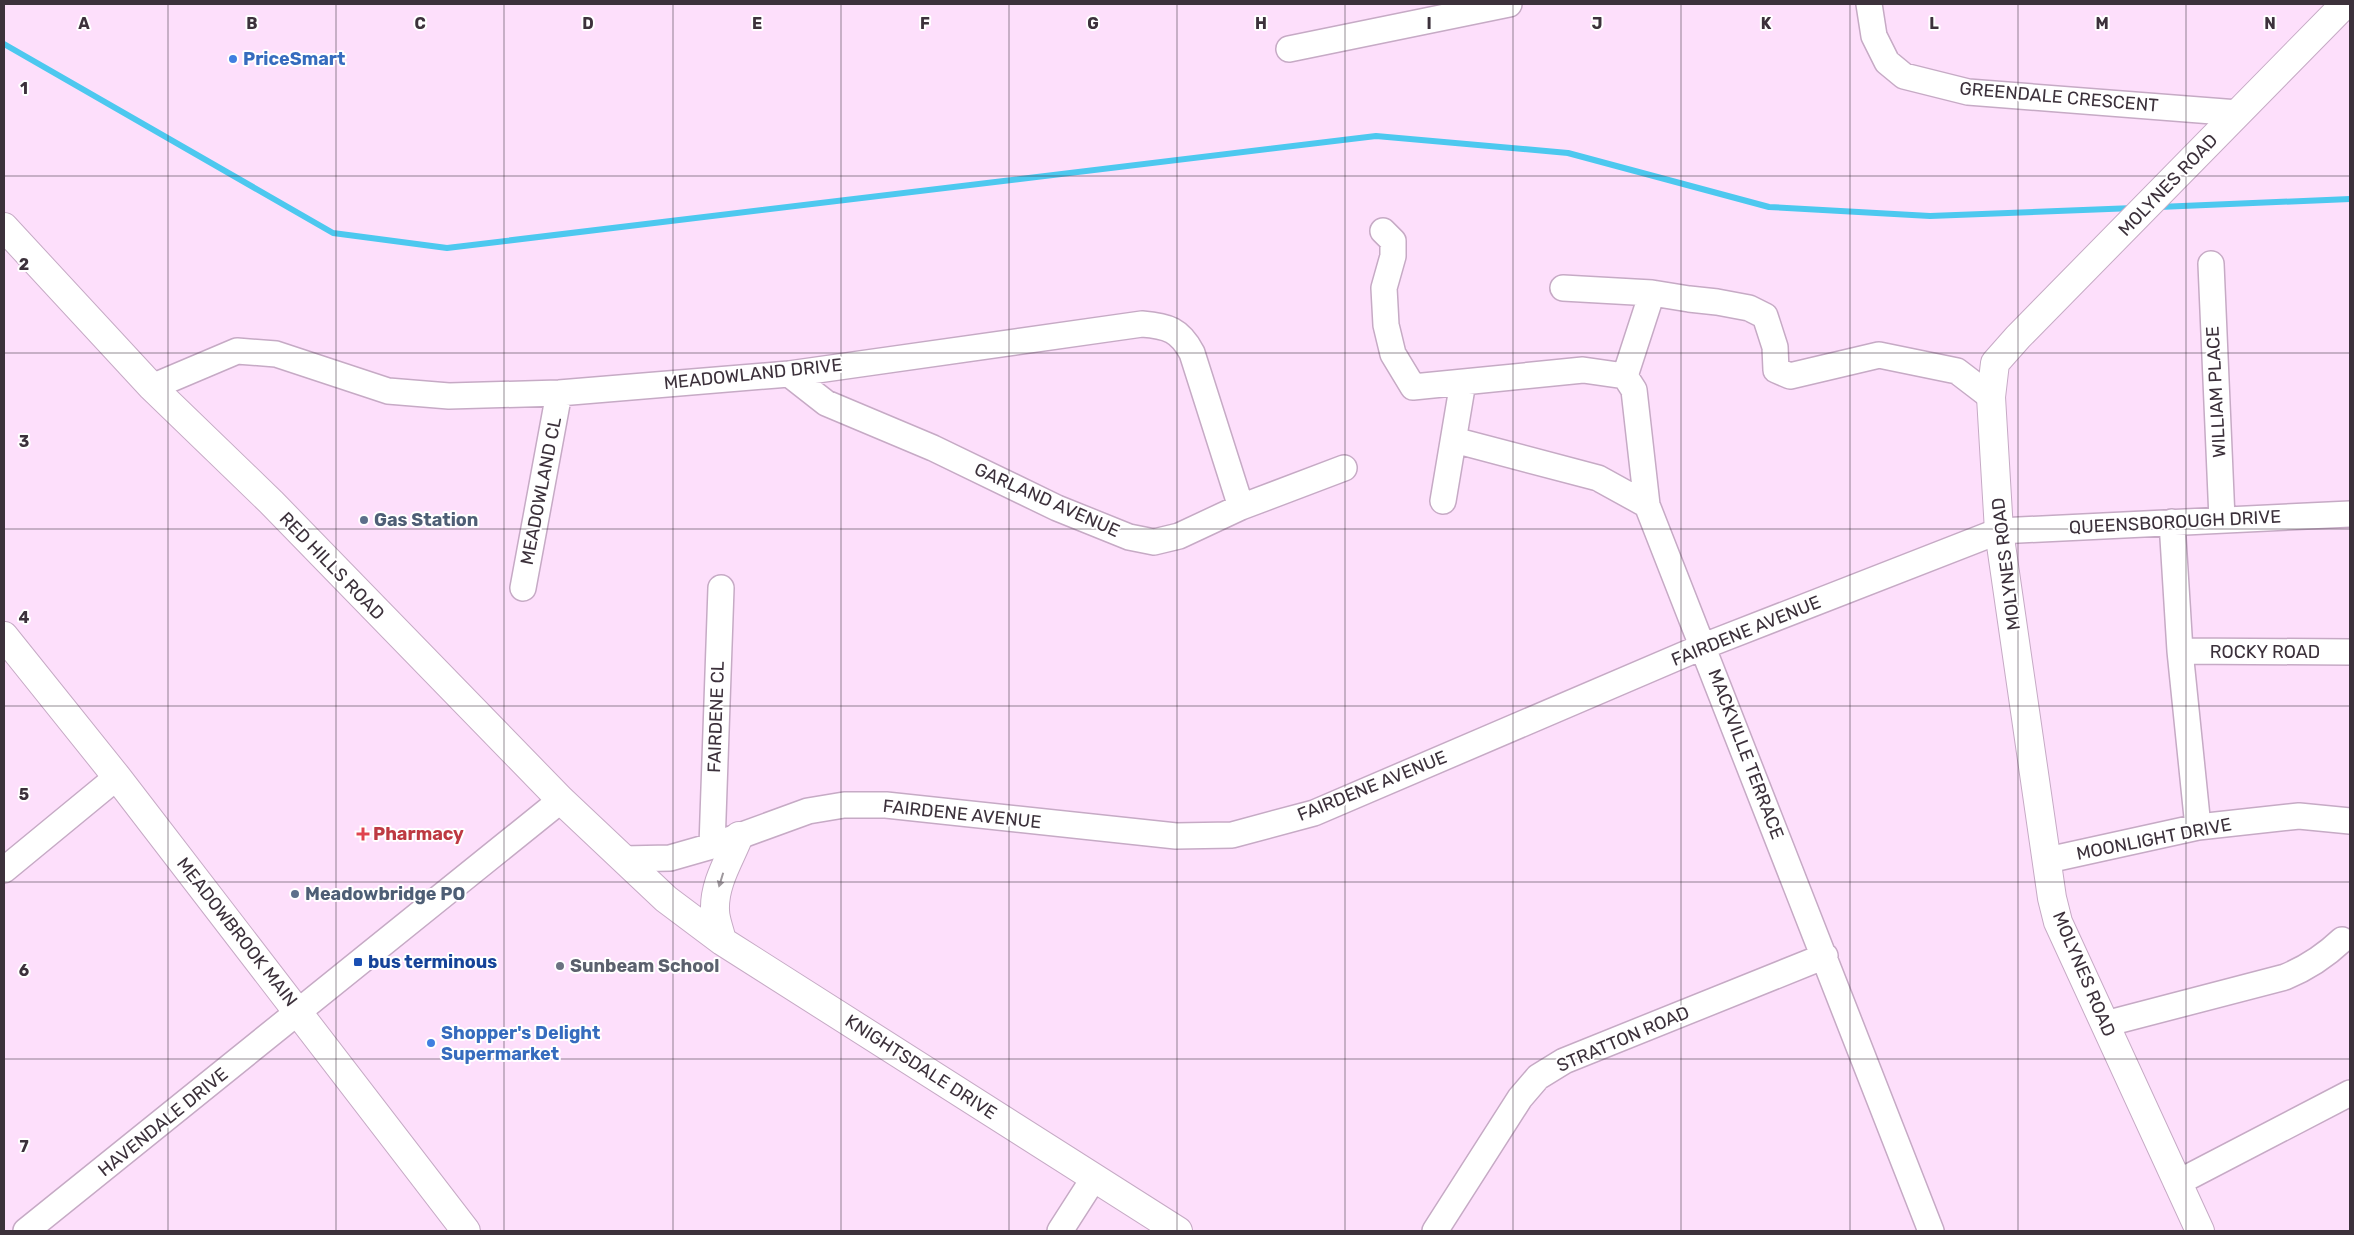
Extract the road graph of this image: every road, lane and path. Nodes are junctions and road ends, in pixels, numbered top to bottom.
1 (1509, 4) edge
2 (1869, 4) edge
3 (2344, 4) edge
4 (1465, 8) edge
5 (1289, 49) dead end
6 (2238, 113) junction
7 (4, 226) edge
8 (1383, 231) dead end
9 (2211, 264) dead end
10 (1563, 288) dead end
11 (1652, 293) junction
12 (789, 374) junction
13 (1625, 376) junction
14 (1463, 382) junction
15 (152, 387) junction
16 (559, 393) junction
17 (1991, 398) junction
18 (1454, 440) junction
19 (1344, 468) dead end
20 (1443, 501) dead end
21 (1648, 504) junction
22 (1241, 508) junction
23 (2350, 514) edge
24 (2222, 519) junction
25 (2172, 522) junction
26 (1999, 531) junction
27 (523, 588) dead end
28 (721, 588) dead end
29 (4, 636) edge
30 (1704, 646) junction
31 (2180, 651) junction
32 (2350, 652) edge
33 (117, 777) junction
34 (561, 800) junction
35 (2350, 821) edge
36 (2198, 827) junction
37 (740, 836) junction
38 (712, 846) junction
39 (623, 859) junction
40 (2048, 860) junction
41 (4, 870) edge
42 (666, 899) joint
43 (722, 940) junction
44 (2342, 940) dead end
45 (1825, 956) junction
46 (299, 1013) junction
47 (2105, 1024) junction
48 (2350, 1093) edge
49 (1094, 1178) junction
50 (2177, 1183) junction
51 (26, 1231) edge
52 (466, 1231) edge
53 (1060, 1231) edge
54 (1178, 1231) edge
55 (1435, 1231) edge
56 (1931, 1231) edge
57 (2200, 1231) edge

1 - 4 street
2 - 6 street, GREENDALE CRESCENT
3 - 6 main road, MOLYNES ROAD
4 - 5 street
6 - 17 main road, MOLYNES ROAD
7 - 15 main road, RED HILLS ROAD
8 - 14 street
9 - 24 street, WILLIAM PLACE
10 - 11 street
11 - 13 street
11 - 17 street
12 - 16 street, MEADOWLAND DRIVE
12 - 22 street, GARLAND AVENUE
12 - 22 street, MEADOWLAND DRIVE
13 - 14 street
13 - 21 street, MACKVILLE TERRACE
14 - 18 street
15 - 16 street, MEADOWLAND DRIVE
15 - 34 main road, RED HILLS ROAD
16 - 27 street, MEADOWLAND CL
17 - 26 main road, MOLYNES ROAD
18 - 20 street
18 - 21 street
19 - 22 street, GARLAND AVENUE
21 - 30 street, MACKVILLE TERRACE
23 - 24 street, QUEENSBOROUGH DRIVE
24 - 25 street, QUEENSBOROUGH DRIVE
25 - 26 street, QUEENSBOROUGH DRIVE
25 - 31 street
26 - 30 street, FAIRDENE AVENUE
26 - 40 main road, MOLYNES ROAD
28 - 38 street, FAIRDENE CL
29 - 33 main road, MEADOWBROOK MAIN
30 - 37 street, FAIRDENE AVENUE
30 - 45 street, MACKVILLE TERRACE
31 - 32 street, ROCKY ROAD
31 - 36 street
33 - 41 street
33 - 46 main road, MEADOWBROOK MAIN
34 - 39 main road, RED HILLS ROAD
34 - 46 street, HAVENDALE DRIVE
35 - 36 street, MOONLIGHT DRIVE
36 - 40 street, MOONLIGHT DRIVE
37 - 38 street, FAIRDENE AVENUE
37 -> 43 main road
38 - 39 street, FAIRDENE AVENUE
39 - 42 main road, RED HILLS ROAD
40 - 47 main road, MOLYNES ROAD
42 - 43 main road, KNIGHTSDALE DRIVE
43 - 49 main road, KNIGHTSDALE DRIVE
44 - 47 street
45 - 55 street, STRATTON ROAD
45 - 56 street, MACKVILLE TERRACE
46 - 51 street, HAVENDALE DRIVE
46 - 52 main road, MEADOWBROOK MAIN
47 - 50 main road, MOLYNES ROAD
48 - 50 street
49 - 53 street
49 - 54 main road, KNIGHTSDALE DRIVE
50 - 57 main road, MOLYNES ROAD

